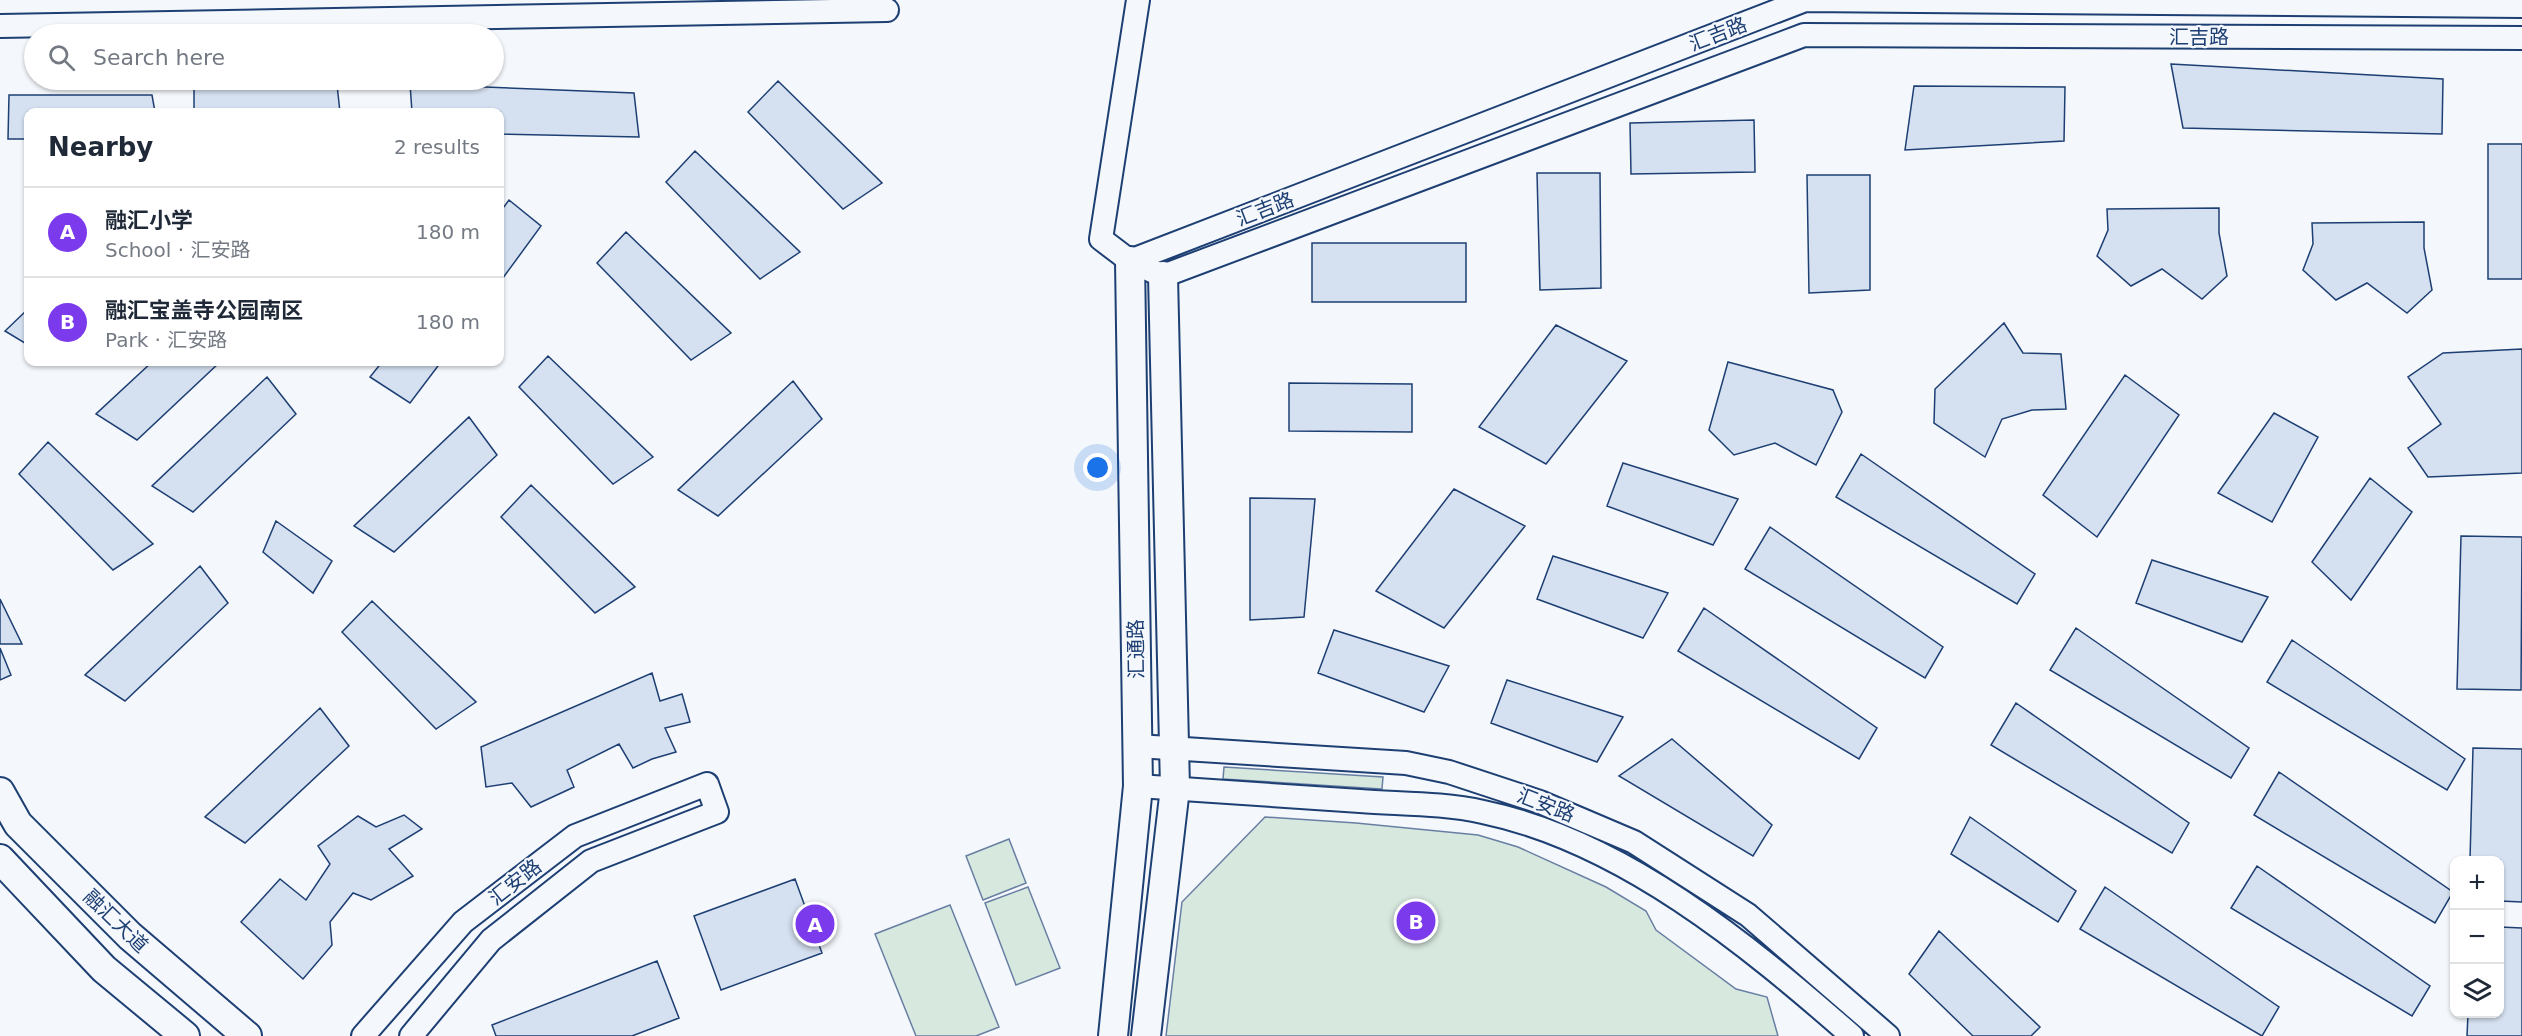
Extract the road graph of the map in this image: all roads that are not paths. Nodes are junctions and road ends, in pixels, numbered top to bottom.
1 (1138, 0) edge
2 (2522, 6) edge
3 (887, 10) dead end
4 (111, 24) edge
5 (0, 26) edge
6 (24, 26) edge
7 (2522, 38) edge
8 (1130, 261) junction
9 (1163, 276) junction
10 (1137, 746) junction
11 (1174, 747) junction
12 (1138, 786) junction
13 (1175, 788) junction
14 (0, 792) edge
15 (0, 860) edge
16 (1850, 1003) junction
17 (1829, 1028) edge
18 (185, 1036) edge
19 (247, 1036) edge
20 (363, 1036) edge
21 (411, 1036) edge
22 (1113, 1036) edge
23 (1146, 1036) edge
24 (1852, 1036) edge
25 (1888, 1036) edge

1 - 8 street
2 - 8 street, 汇吉路
3 - 4 street
5 - 6 street
7 - 9 street, 汇吉路
8 - 9 street
8 - 10 main road, 汇通路
9 - 11 main road, 汇通路
10 - 11 street, 汇安路
10 - 12 main road, 汇通路
11 - 13 main road, 汇通路
11 - 16 street, 汇安路
12 - 13 street, 汇安路
12 - 22 main road, 汇通路
13 - 17 street, 汇安路
13 - 23 main road, 汇通路
14 - 19 main road, 融汇大道
15 - 18 main road, 融汇大道
16 - 17 street
16 - 25 street, 汇安路
17 - 24 street, 汇安路
20 - 21 street, 汇安路

